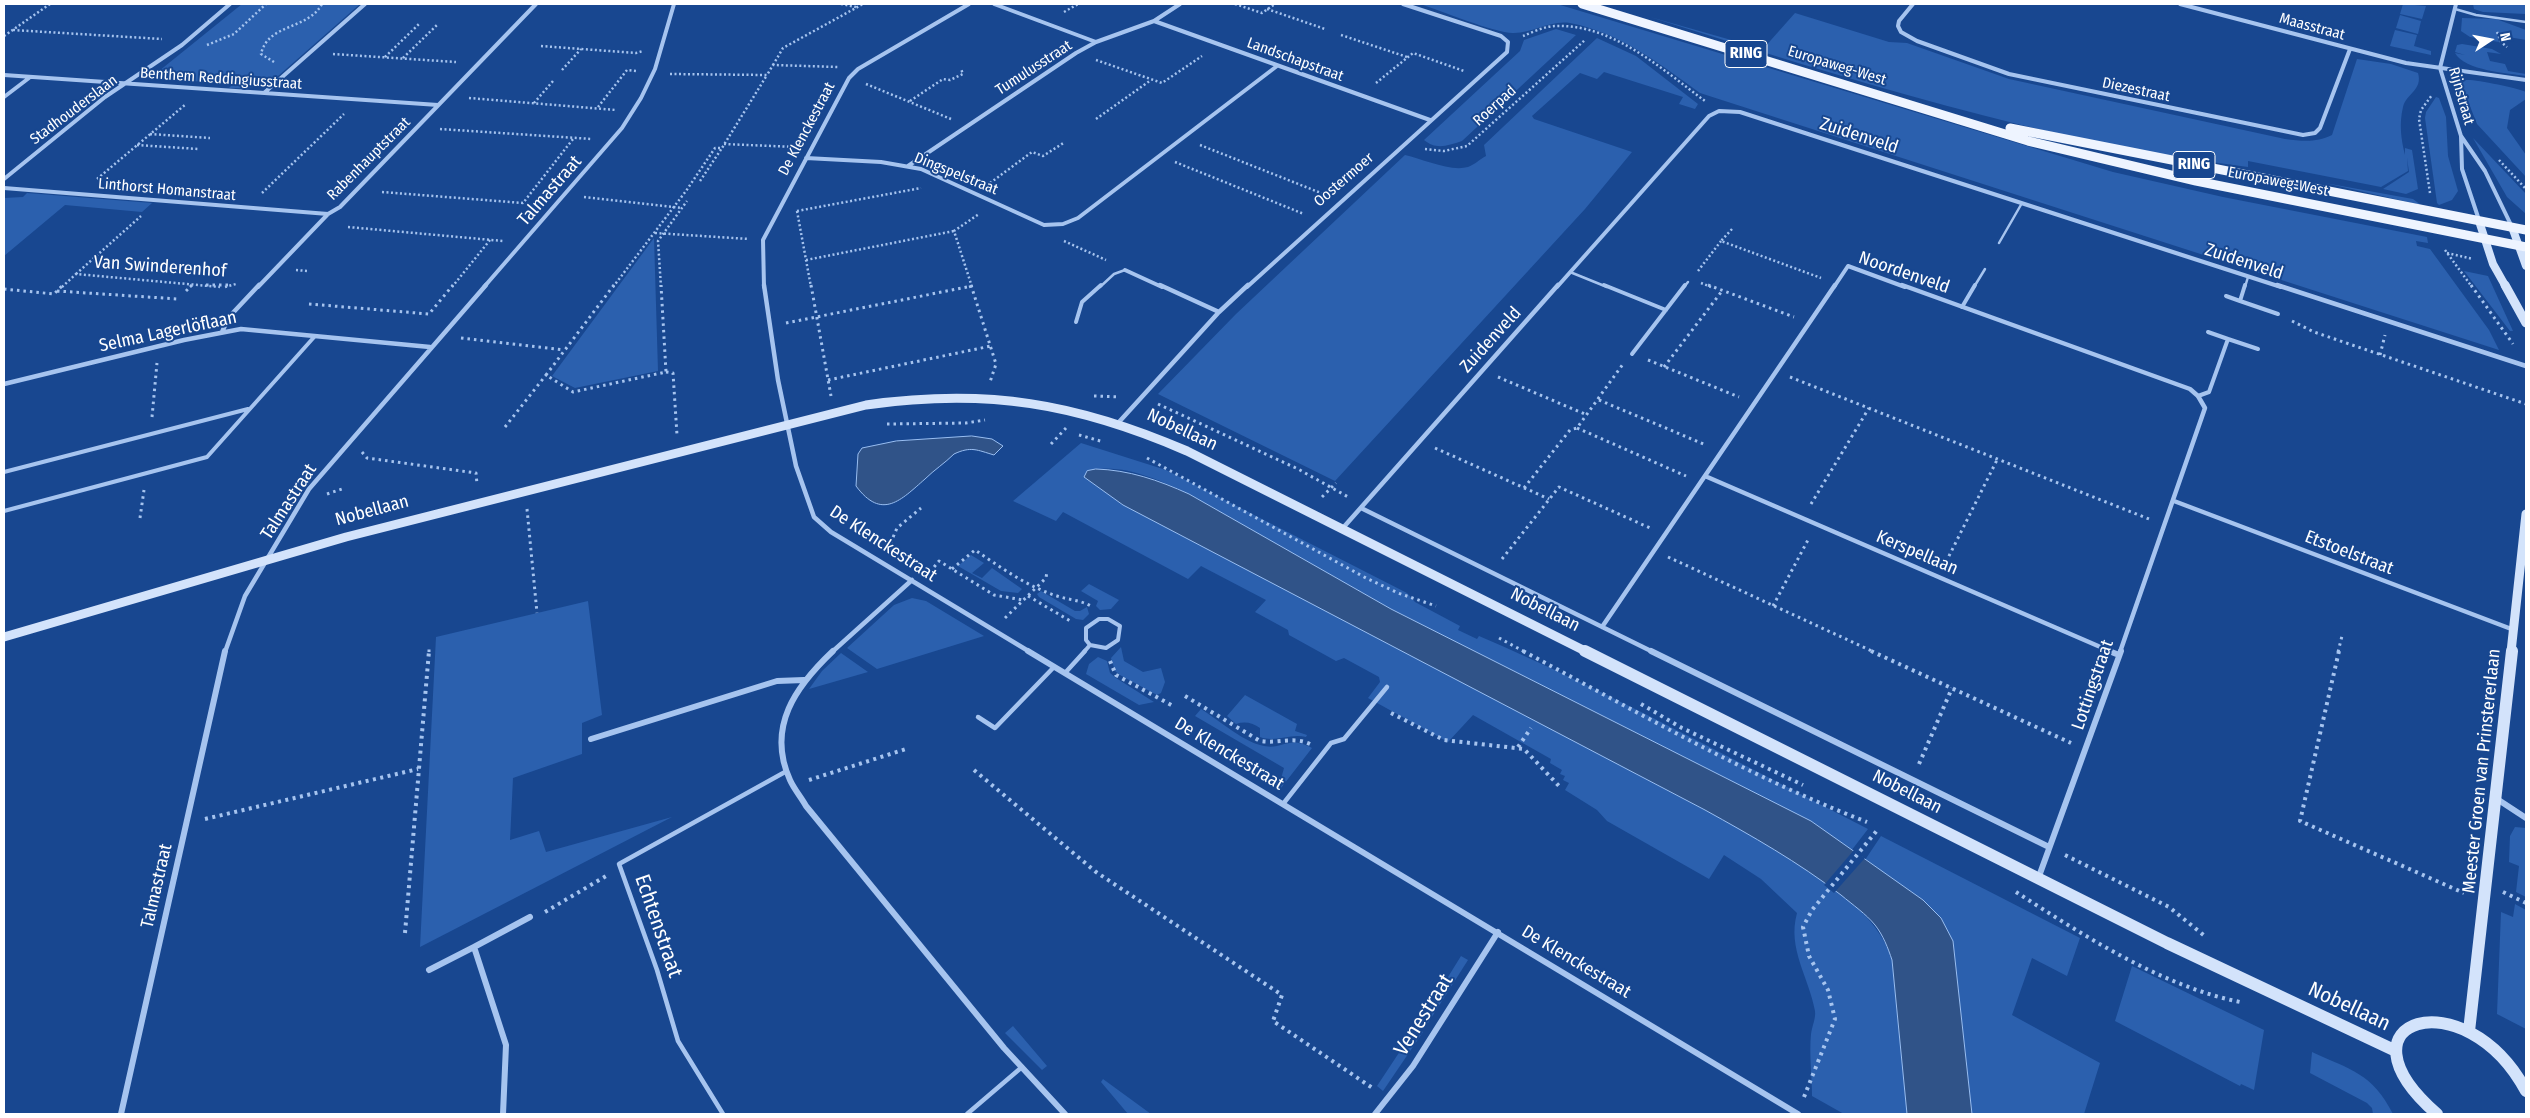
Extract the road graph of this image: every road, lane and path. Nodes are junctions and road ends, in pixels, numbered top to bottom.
1 (50, 4) edge
2 (230, 4) edge
3 (266, 4) edge
4 (322, 4) edge
5 (365, 4) edge
6 (536, 4) edge
7 (674, 4) edge
8 (840, 4) edge
9 (863, 4) edge
10 (969, 4) edge
11 (994, 4) edge
12 (1180, 4) edge
13 (1235, 4) edge
14 (1275, 4) edge
15 (1403, 4) edge
16 (1582, 4) edge
17 (1913, 4) edge
18 (2180, 4) edge
19 (2456, 4) edge
20 (856, 8) junction
21 (1267, 9) junction
22 (2455, 9) junction
23 (1154, 21) junction
24 (2526, 22) edge
25 (419, 24) dead end
26 (437, 25) dead end
27 (1325, 29) dead end
28 (13, 30) junction
29 (1341, 35) dead end
30 (4, 36) edge
31 (187, 40) junction
32 (1584, 40) dead end
33 (1096, 42) junction
34 (1508, 42) junction
35 (665, 44) junction
36 (1218, 44) junction
37 (182, 45) junction
38 (542, 45) dead end
39 (581, 49) junction
40 (2350, 49) junction
41 (310, 52) junction
42 (1076, 53) junction
43 (385, 57) junction
44 (1408, 57) junction
45 (402, 58) junction
46 (297, 64) junction
47 (478, 64) junction
48 (773, 64) junction
49 (1277, 66) junction
50 (2440, 68) junction
51 (858, 69) junction
52 (961, 69) dead end
53 (562, 70) dead end
54 (655, 73) junction
55 (4, 74) edge
56 (767, 75) junction
57 (1480, 76) junction
58 (29, 78) junction
59 (849, 78) junction
60 (1151, 80) junction
61 (2526, 80) edge
62 (553, 81) dead end
63 (125, 84) junction
64 (203, 89) junction
65 (264, 93) junction
66 (1360, 96) junction
67 (4, 97) edge
68 (469, 98) dead end
69 (358, 100) junction
70 (910, 101) junction
71 (534, 103) junction
72 (438, 105) junction
73 (1910, 105) junction
74 (1719, 111) junction
75 (1096, 119) dead end
76 (1430, 120) junction
77 (967, 125) junction
78 (440, 129) dead end
79 (150, 134) junction
80 (2461, 136) junction
81 (210, 138) dead end
82 (1183, 138) junction
83 (1066, 142) dead end
84 (724, 144) junction
85 (1405, 144) junction
86 (137, 145) junction
87 (722, 148) junction
88 (812, 148) junction
89 (198, 149) dead end
90 (1160, 156) junction
91 (806, 158) junction
92 (908, 166) junction
93 (4, 179) edge
94 (700, 181) dead end
95 (951, 182) junction
96 (4, 188) edge
97 (382, 192) dead end
98 (975, 193) junction
99 (79, 194) junction
100 (563, 195) junction
101 (158, 200) junction
102 (687, 201) dead end
103 (1340, 201) junction
104 (995, 202) junction
105 (2022, 203) junction
106 (248, 207) junction
107 (674, 207) junction
108 (682, 208) junction
109 (797, 211) junction
110 (328, 214) junction
111 (776, 215) junction
112 (1319, 220) junction
113 (2479, 220) junction
114 (1063, 224) junction
115 (348, 227) dead end
116 (2512, 227) junction
117 (1732, 229) dead end
118 (2526, 230) edge
119 (954, 232) junction
120 (654, 233) junction
121 (663, 234) junction
122 (2485, 239) junction
123 (490, 240) junction
124 (763, 240) junction
125 (1721, 241) junction
126 (523, 242) junction
127 (1999, 243) dead end
128 (2523, 246) edge
129 (806, 260) junction
130 (2526, 266) edge
131 (1985, 269) dead end
132 (301, 270) dead end
133 (1125, 270) junction
134 (307, 271) dead end
135 (1570, 272) junction
136 (76, 274) junction
137 (2248, 277) junction
138 (1692, 279) junction
139 (1688, 282) joint
140 (262, 284) junction
141 (1836, 284) junction
142 (193, 285) junction
143 (972, 286) junction
144 (4, 290) edge
145 (58, 291) junction
146 (186, 291) dead end
147 (1722, 291) junction
148 (2226, 296) dead end
149 (178, 299) dead end
150 (2240, 301) junction
151 (309, 304) dead end
152 (1962, 307) junction
153 (1666, 310) junction
154 (1219, 312) junction
155 (2278, 314) joint
156 (817, 317) junction
157 (1076, 322) dead end
158 (1808, 323) junction
159 (2526, 323) edge
160 (770, 326) junction
161 (222, 332) junction
162 (2208, 332) dead end
163 (440, 335) junction
164 (315, 336) junction
165 (2228, 339) junction
166 (991, 346) junction
167 (430, 347) junction
168 (2258, 349) dead end
169 (564, 350) junction
170 (1632, 354) junction
171 (2526, 366) edge
172 (1664, 367) junction
173 (1482, 371) junction
174 (666, 372) junction
175 (1776, 372) junction
176 (546, 375) junction
177 (828, 380) junction
178 (4, 384) edge
179 (988, 388) dead end
180 (2198, 396) junction
181 (1598, 400) junction
182 (833, 401) dead end
183 (1754, 404) junction
184 (2526, 404) edge
185 (1869, 408) junction
186 (248, 409) junction
187 (1587, 415) junction
188 (992, 418) dead end
189 (1064, 422) dead end
190 (1119, 422) junction
191 (786, 424) junction
192 (884, 424) dead end
193 (506, 428) dead end
194 (1060, 428) dead end
195 (1577, 428) junction
196 (1065, 429) junction
197 (1082, 430) dead end
198 (1422, 441) junction
199 (1050, 444) dead end
200 (1721, 451) junction
201 (362, 452) dead end
202 (678, 452) junction
203 (1146, 457) dead end
204 (1997, 460) junction
205 (4, 472) edge
206 (1705, 476) junction
207 (1700, 483) junction
208 (477, 484) dead end
209 (1524, 488) junction
210 (342, 489) dead end
211 (525, 491) junction
212 (324, 493) dead end
213 (1549, 499) junction
214 (2174, 501) junction
215 (921, 508) dead end
216 (1361, 508) junction
217 (4, 511) edge
218 (2526, 514) edge
219 (1802, 518) junction
220 (1817, 524) junction
221 (2165, 526) junction
222 (1342, 529) junction
223 (1665, 535) junction
224 (888, 549) dead end
225 (1654, 551) junction
226 (269, 558) junction
227 (934, 567) dead end
228 (952, 569) junction
229 (1046, 571) dead end
230 (1491, 573) junction
231 (912, 580) junction
232 (1945, 580) junction
233 (1038, 585) junction
234 (1028, 596) junction
235 (1023, 600) junction
236 (1436, 606) dead end
237 (1773, 606) junction
238 (537, 614) dead end
239 (1099, 619) junction
240 (1602, 627) junction
241 (1086, 628) junction
242 (994, 630) junction
243 (2514, 630) junction
244 (2342, 636) dead end
245 (4, 637) edge
246 (1499, 638) dead end
247 (1090, 645) junction
248 (429, 648) dead end
249 (1106, 648) junction
250 (2118, 655) junction
251 (1054, 667) junction
252 (1065, 673) junction
253 (804, 680) junction
254 (1386, 687) dead end
255 (1952, 688) junction
256 (1185, 696) dead end
257 (1175, 707) dead end
258 (1391, 713) dead end
259 (978, 717) dead end
260 (1531, 728) dead end
261 (591, 739) dead end
262 (1330, 743) junction
263 (1518, 747) junction
264 (906, 750) dead end
265 (2086, 750) junction
266 (1917, 768) dead end
267 (418, 769) junction
268 (974, 770) dead end
269 (785, 772) junction
270 (1559, 786) dead end
271 (792, 788) junction
272 (2496, 799) junction
273 (1283, 804) junction
274 (2526, 818) edge
275 (1867, 822) dead end
276 (185, 824) junction
277 (1880, 828) dead end
278 (2049, 847) junction
279 (619, 864) junction
280 (2038, 879) junction
281 (2032, 902) dead end
282 (2485, 902) junction
283 (530, 916) joint
284 (1498, 932) junction
285 (405, 933) dead end
286 (2209, 940) dead end
287 (474, 946) junction
288 (429, 970) dead end
289 (2246, 1003) dead end
290 (2469, 1031) junction
291 (2396, 1051) junction
292 (1024, 1066) junction
293 (2526, 1091) edge
294 (1388, 1099) junction
295 (121, 1114) edge
296 (503, 1114) edge
297 (723, 1114) edge
298 (967, 1114) edge
299 (1065, 1114) edge
300 (1375, 1114) edge
301 (1797, 1114) edge
302 (2436, 1114) edge

1 - 28 path
2 - 31 street, Stadhouderslaan
3 - 37 path
4 - 46 path
5 - 41 street
6 - 47 street, Rabenhauptstraat
7 - 35 street, Talmastraat
8 - 20 path
9 - 20 path
10 - 51 street, De Klenckestraat
11 - 33 street
12 - 23 street, Tumulusstraat
13 - 21 path
14 - 21 path
15 - 34 street
16 - 73 main road, Europaweg-West / RING
17 - 40 street, Diezestraat
18 - 40 street, Maasstraat
19 - 22 street, Rijnstraat
20 - 48 path
21 - 27 path
22 - 24 lane
22 - 50 street, Rijnstraat
23 - 33 street, Tumulusstraat
23 - 36 street, Landschapstraat
25 - 43 path
26 - 45 path
28 - 30 path
28 - 31 path
29 - 44 path
31 - 37 street, Stadhouderslaan
32 - 85 path, Roerpad
33 - 42 street, Tumulusstraat
34 - 57 street, Oostermoer
34 - 74 path
35 - 39 path
35 - 54 street, Talmastraat
36 - 49 street, Landschapstraat
36 - 60 path
37 - 63 street, Stadhouderslaan
38 - 39 path
39 - 53 path
40 - 50 street, Maasstraat
41 - 43 path
41 - 46 street
42 - 60 path
42 - 77 street, Tumulusstraat
43 - 45 path
44 - 57 path
44 - 66 path
45 - 47 path
46 - 65 street
47 - 72 street, Rabenhauptstraat
48 - 51 path
48 - 56 path
49 - 66 street, Landschapstraat
49 - 82 street
50 - 61 street, Maasstraat
50 - 80 street, Rijnstraat
51 - 59 street, De Klenckestraat
52 - 70 path
54 - 56 path
54 - 71 path
54 - 100 street, Talmastraat
55 - 58 street, Benthem Reddingiusstraat
56 - 84 path
57 - 76 street, Oostermoer
58 - 63 street, Benthem Reddingiusstraat
58 - 67 street
59 - 70 path
59 - 88 street, De Klenckestraat
60 - 75 path
62 - 71 path
63 - 64 street, Benthem Reddingiusstraat
63 - 93 street, Stadhouderslaan
64 - 65 street, Benthem Reddingiusstraat
64 - 79 path
65 - 69 street, Benthem Reddingiusstraat
66 - 76 street, Landschapstraat
68 - 71 path
69 - 72 street, Benthem Reddingiusstraat
69 - 106 path
70 - 77 path
72 - 110 street, Rabenhauptstraat
73 - 113 main road, Europaweg-West / RING
73 - 122 main road, Europaweg-West / RING
74 - 105 street, Zuidenveld
74 - 135 street, Zuidenveld
76 - 85 street, Oostermoer
77 - 92 street, Tumulusstraat
78 - 97 path
79 - 81 path
79 - 86 path
80 - 113 street, Rijnstraat
80 - 116 street, Rijnstraat
82 - 90 street
82 - 103 path
83 - 98 path
84 - 87 path
84 - 88 path
85 - 103 street, Oostermoer
86 - 89 path
86 - 99 path
87 - 94 path
87 - 107 path
88 - 91 street, De Klenckestraat
90 - 112 path
90 - 114 street
91 - 92 street, Dingspelstraat
91 - 111 street, De Klenckestraat
92 - 95 street, Dingspelstraat
95 - 98 street, Dingspelstraat
95 - 109 path
96 - 99 street, Linthorst Homanstraat
98 - 104 street, Dingspelstraat
99 - 101 street, Linthorst Homanstraat
100 - 107 path
100 - 126 street, Talmastraat
101 - 106 street, Linthorst Homanstraat
101 - 136 path
102 - 108 path
103 - 112 street, Oostermoer
104 - 114 street, Dingspelstraat
104 - 119 path
105 - 127 lane
105 - 137 street, Zuidenveld
106 - 110 street, Linthorst Homanstraat
107 - 108 path
107 - 120 path
108 - 121 path
109 - 111 path
109 - 129 path
110 - 140 street, Rabenhauptstraat
111 - 124 street, De Klenckestraat
112 - 154 street, Oostermoer
113 - 116 main road, Europaweg-West / RING
113 - 122 street
114 - 133 path
115 - 123 path
116 - 118 main road, Europaweg-West / RING
116 - 128 street
117 - 125 path
119 - 129 path
119 - 143 path
120 - 121 path
120 - 169 path
121 - 124 path
121 - 174 path
122 - 128 main road, Europaweg-West / RING
122 - 159 street
123 - 126 path
123 - 151 path
124 - 160 street, De Klenckestraat
125 - 138 path
125 - 141 path
126 - 163 street, Talmastraat
128 - 130 street
129 - 156 path
131 - 152 lane
132 - 134 path
133 - 154 street
133 - 157 lane
135 - 153 lane
135 - 173 street, Zuidenveld
136 - 142 path, Van Swinderenhof
136 - 145 path, Van Swinderenhof
137 - 150 lane
137 - 171 street, Zuidenveld
138 - 139 path
138 - 147 path
139 - 153 lane
140 - 142 path, Van Swinderenhof
140 - 161 street, Rabenhauptstraat
141 - 152 street, Noordenveld
141 - 158 street, Noordenveld
142 - 146 path
143 - 156 path
143 - 166 path
144 - 145 path
145 - 149 path
147 - 158 path
147 - 172 path
148 - 150 lane
150 - 155 lane
152 - 180 street, Noordenveld
153 - 170 lane
154 - 190 street, Oostermoer
155 - 184 path
156 - 160 path
156 - 177 path
158 - 175 street, Noordenveld
160 - 191 street, De Klenckestraat
161 - 164 street, Selma Lagerlöflaan
161 - 178 street, Selma Lagerlöflaan
162 - 165 lane
163 - 167 street, Talmastraat
163 - 169 path
164 - 167 street, Selma Lagerlöflaan
164 - 186 lane
165 - 168 lane
165 - 180 lane
166 - 177 path
166 - 179 path
167 - 226 street, Talmastraat
169 - 176 path
170 - 172 path
170 - 181 path
172 - 183 path
173 - 187 path
173 - 198 street, Zuidenveld
174 - 176 path
174 - 202 path
175 - 183 street, Noordenveld
175 - 185 path
176 - 193 path
177 - 182 path
180 - 214 street
181 - 187 path
181 - 200 path
183 - 200 street, Noordenveld
185 - 204 path
185 - 219 path
186 - 205 lane
186 - 217 lane
187 - 195 path
188 - 192 path
189 - 196 path
190 - 191 street, Nobellaan
190 - 222 street, Nobellaan
191 - 202 street, Nobellaan
191 - 231 street, De Klenckestraat
194 - 196 path
195 - 207 path
195 - 209 path
196 - 197 path
196 - 199 path
198 - 209 path
198 - 216 street, Zuidenveld
200 - 206 street, Noordenveld
201 - 208 path
202 - 211 street, Nobellaan
203 - 236 path
204 - 221 path
204 - 232 path
206 - 207 street, Noordenveld
206 - 219 street, Kerspellaan
207 - 223 street, Noordenveld
209 - 213 path
210 - 212 path
211 - 226 street, Nobellaan
211 - 238 path
213 - 223 path
213 - 230 path
214 - 221 street, Lottingstraat
214 - 243 street, Etstoelstraat
215 - 224 path
216 - 222 street, Zuidenveld
216 - 230 street, Nobellaan
218 - 243 street, Meester Groen van Prinstererlaan
219 - 220 street, Kerspellaan
220 - 232 street, Kerspellaan
220 - 237 path
221 - 250 street, Lottingstraat
222 - 280 street, Nobellaan
223 - 225 street, Noordenveld
225 - 237 path
225 - 240 street, Noordenveld
226 - 245 street, Nobellaan
226 - 276 street, Talmastraat
227 - 228 path
228 - 233 path
228 - 235 path
229 - 233 path
230 - 240 street, Nobellaan
231 - 242 street, De Klenckestraat
231 - 253 street
232 - 250 street, Kerspellaan
233 - 234 path
233 - 239 path
234 - 235 path
234 - 241 path
235 - 242 path
237 - 255 path
239 - 241 lane
239 - 249 lane
240 - 278 street, Nobellaan
241 - 247 lane
242 - 251 street, De Klenckestraat
243 - 272 street, Meester Groen van Prinstererlaan
244 - 282 path
246 - 275 path
247 - 249 lane
247 - 252 lane
248 - 267 path
249 - 257 path
250 - 265 street, Lottingstraat
251 - 252 street, De Klenckestraat
251 - 259 lane
252 - 273 street, De Klenckestraat
253 - 261 street
253 - 269 street
254 - 262 lane
255 - 265 path
255 - 266 path
256 - 262 path
258 - 263 path
260 - 263 path
262 - 273 lane
263 - 270 path
264 - 271 path
265 - 278 street, Lottingstraat
267 - 276 path
267 - 285 path
268 - 294 path
269 - 271 street
269 - 279 lane, Echtenstraat
271 - 292 street
272 - 274 street
272 - 282 street, Meester Groen van Prinstererlaan
273 - 284 street, De Klenckestraat
276 - 295 street, Talmastraat
277 - 301 path
278 - 280 street, Lottingstraat
278 - 286 path
279 - 283 path
279 - 297 lane, Echtenstraat
280 - 291 street, Nobellaan
281 - 289 path
282 - 290 street, Meester Groen van Prinstererlaan
283 - 287 street
284 - 294 street, Venestraat
284 - 301 street, De Klenckestraat
287 - 288 street
287 - 296 street
290 - 291 street
290 - 293 street
291 - 302 street
292 - 298 lane
292 - 299 street
294 - 300 street, Venestraat

